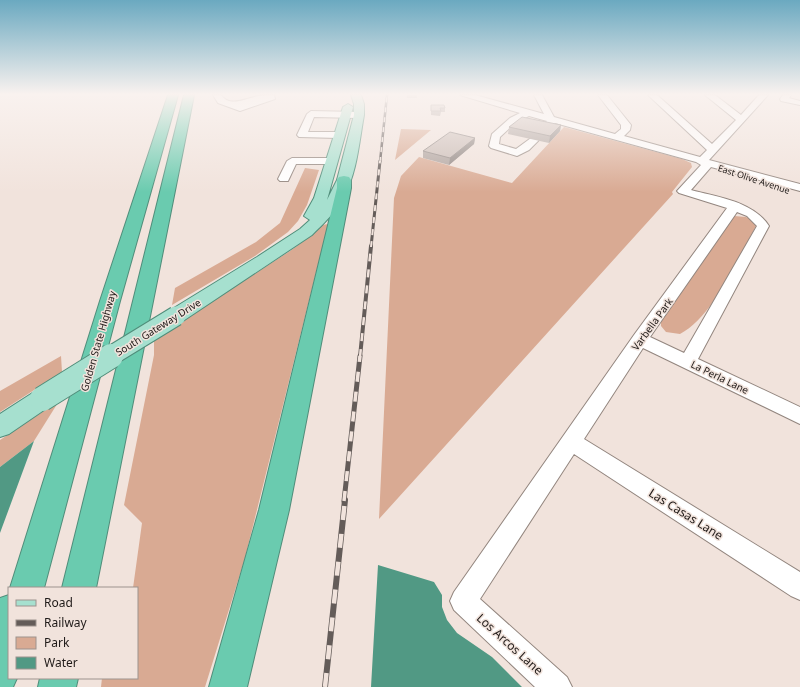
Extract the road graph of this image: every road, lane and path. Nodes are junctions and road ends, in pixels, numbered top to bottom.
1 (163, 127) edge
2 (182, 127) edge
3 (306, 127) edge
4 (342, 127) edge
5 (355, 127) edge
6 (505, 127) edge
7 (575, 127) edge
8 (626, 127) edge
9 (687, 127) edge
10 (735, 127) edge
11 (339, 135) junction
12 (616, 138) junction
13 (534, 140) edge
14 (300, 141) junction
15 (713, 150) junction
16 (291, 162) junction
17 (704, 163) junction
18 (341, 168) junction
19 (791, 174) dead end
20 (284, 179) dead end
21 (760, 179) junction
22 (800, 188) edge
23 (800, 194) edge
24 (734, 207) junction
25 (295, 239) junction
26 (640, 339) junction
27 (688, 362) junction
28 (800, 416) edge
29 (0, 427) edge
30 (572, 442) junction
31 (27, 583) edge
32 (800, 586) edge
33 (79, 587) edge
34 (463, 601) joint
35 (8, 614) edge
36 (0, 628) edge
37 (8, 649) edge
38 (0, 674) edge
39 (228, 687) edge
40 (557, 687) edge

1 - 31 highway, Golden State Highway
2 - 33 highway
3 - 14 street
4 - 11 main road, South Gateway Drive
5 - 18 main road, South Gateway Drive
6 - 13 street
7 - 12 street, East Olive Avenue
8 - 12 street
9 - 15 street
10 - 15 street
11 - 14 street
11 - 18 main road, South Gateway Drive
12 - 17 street, East Olive Avenue
14 - 16 street
15 - 17 street
16 - 18 street
16 - 20 street
17 - 21 street, East Olive Avenue
17 - 24 street
18 - 25 main road, South Gateway Drive
18 - 25 main road, South Gateway Drive
18 - 39 highway
19 - 21 street
21 - 22 street, East Olive Avenue
21 - 23 street, East Olive Avenue
24 - 26 street, Varbella Park
24 - 27 street
25 - 29 main road, South Gateway Drive, bridge
26 - 27 street, La Perla Lane
26 - 30 street, Varbella Park
27 - 28 street, La Perla Lane
30 - 32 street, Las Casas Lane
30 - 34 street, Varbella Park
34 - 40 street, Los Arcos Lane
35 - 36 highway
37 - 38 highway

